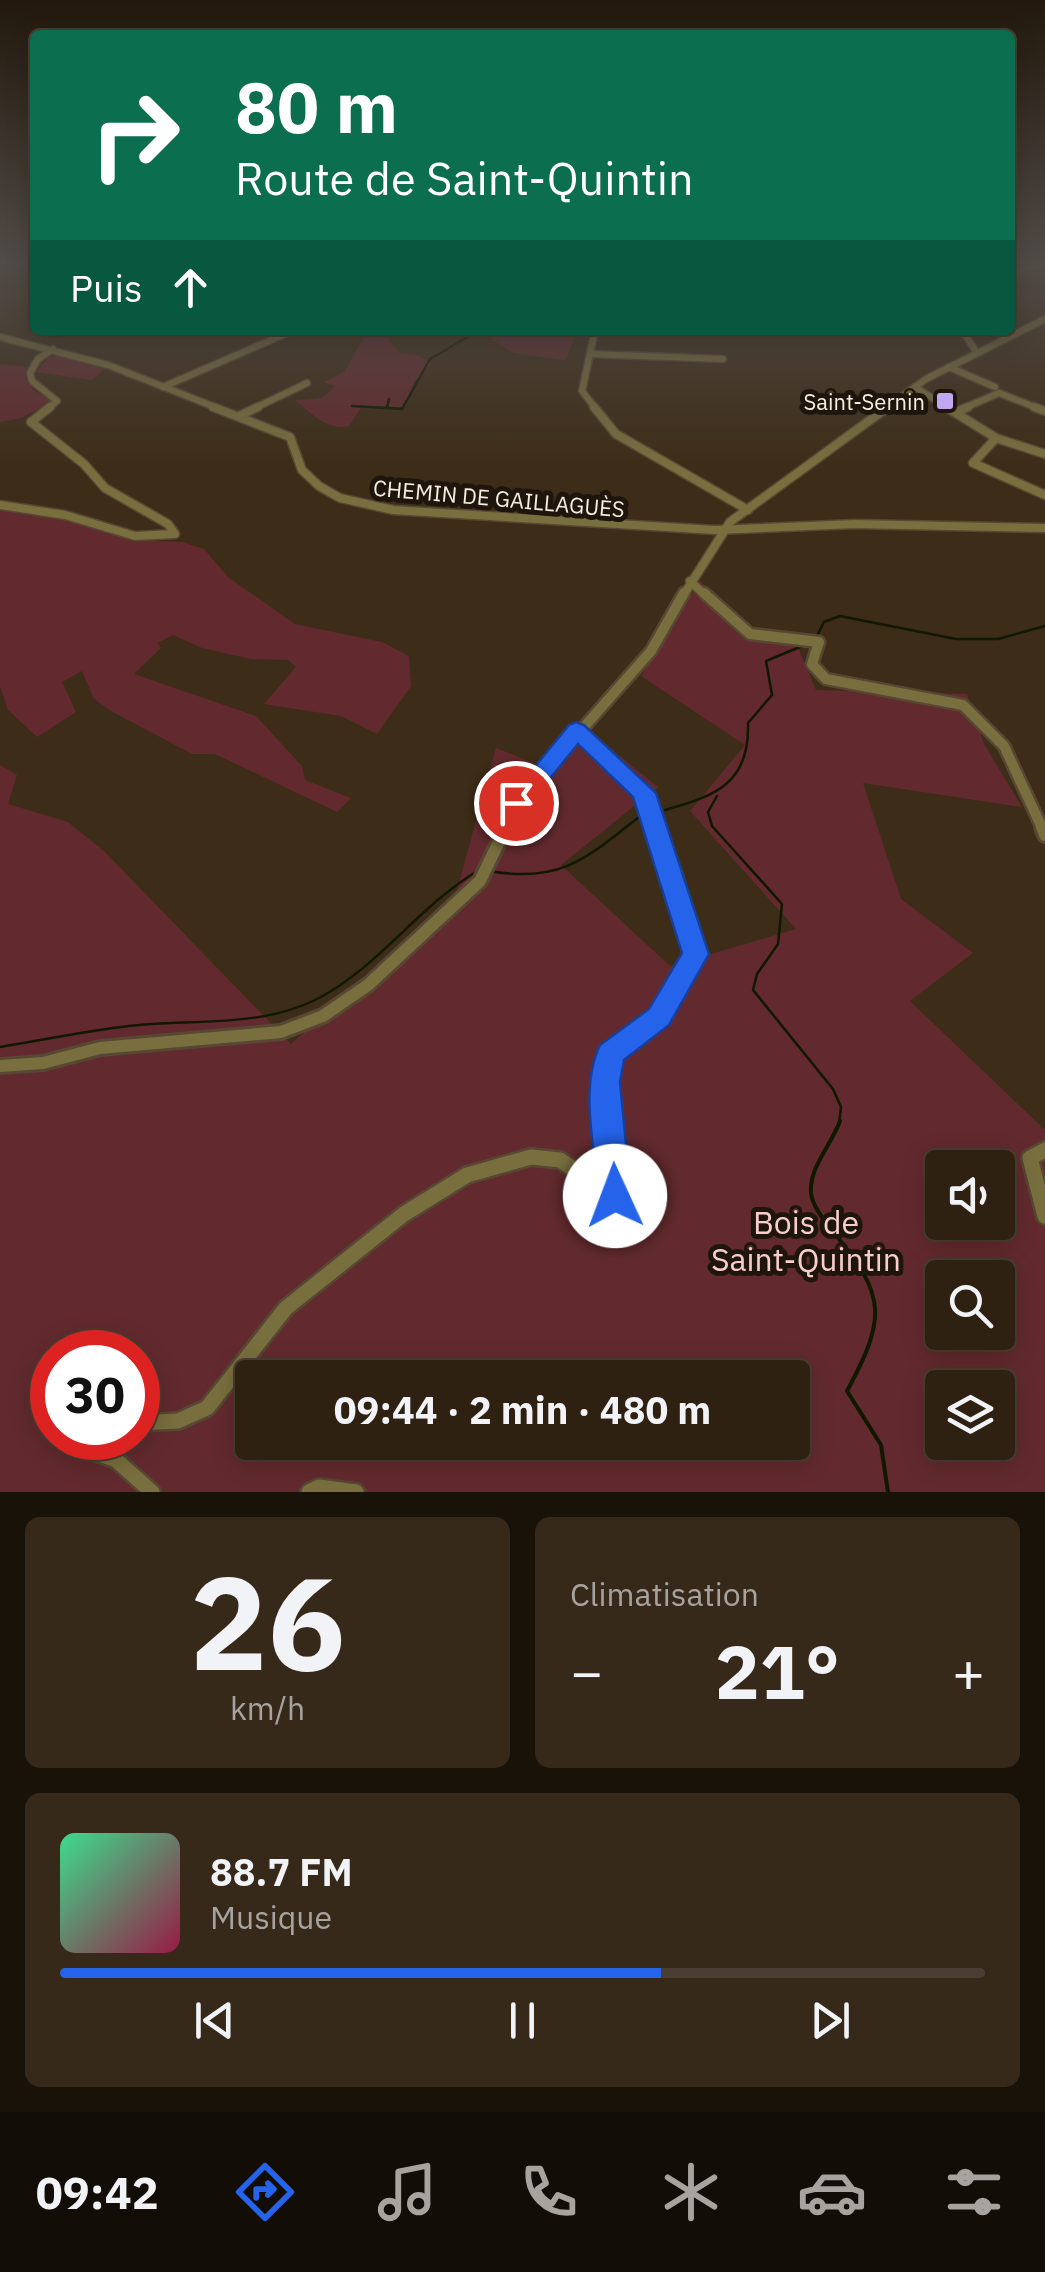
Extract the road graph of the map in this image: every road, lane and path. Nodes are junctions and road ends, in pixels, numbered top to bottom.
1 (283, 335) edge
2 (595, 335) edge
3 (965, 335) edge
4 (1014, 335) edge
5 (0, 337) edge
6 (52, 349) junction
7 (590, 354) junction
8 (977, 354) junction
9 (723, 359) dead end
10 (948, 367) junction
11 (307, 383) dead end
12 (163, 387) junction
13 (916, 387) junction
14 (995, 387) dead end
15 (1045, 410) edge
16 (956, 412) junction
17 (238, 416) junction
18 (996, 438) junction
19 (1045, 454) edge
20 (1045, 495) edge
21 (0, 505) edge
22 (748, 510) junction
23 (1045, 528) edge
24 (722, 530) junction
25 (690, 581) junction
26 (576, 730) junction
27 (1045, 835) edge
28 (0, 1066) edge
29 (1045, 1150) edge
30 (1045, 1216) edge
31 (160, 1428) edge
32 (116, 1460) edge
33 (152, 1492) edge
34 (309, 1492) edge
35 (356, 1492) edge

1 - 12 street
2 - 7 street
3 - 8 street
4 - 8 street
5 - 6 street, CHEMIN DE GAILLAGUÈS
6 - 12 street, CHEMIN DE GAILLAGUÈS
6 - 21 street
7 - 9 street
7 - 22 street
8 - 10 street
10 - 13 street
10 - 14 street
11 - 17 street
12 - 17 street, CHEMIN DE GAILLAGUÈS
13 - 16 street
13 - 22 street
15 - 16 street
16 - 18 street
17 - 24 street, CHEMIN DE GAILLAGUÈS
18 - 19 street
18 - 20 street
22 - 24 street
23 - 24 street, CHEMIN DE GAILLAGUÈS
24 - 25 street
25 - 26 street
25 - 27 street
26 - 28 street
26 - 31 street
29 - 30 street
32 - 33 street
34 - 35 street

